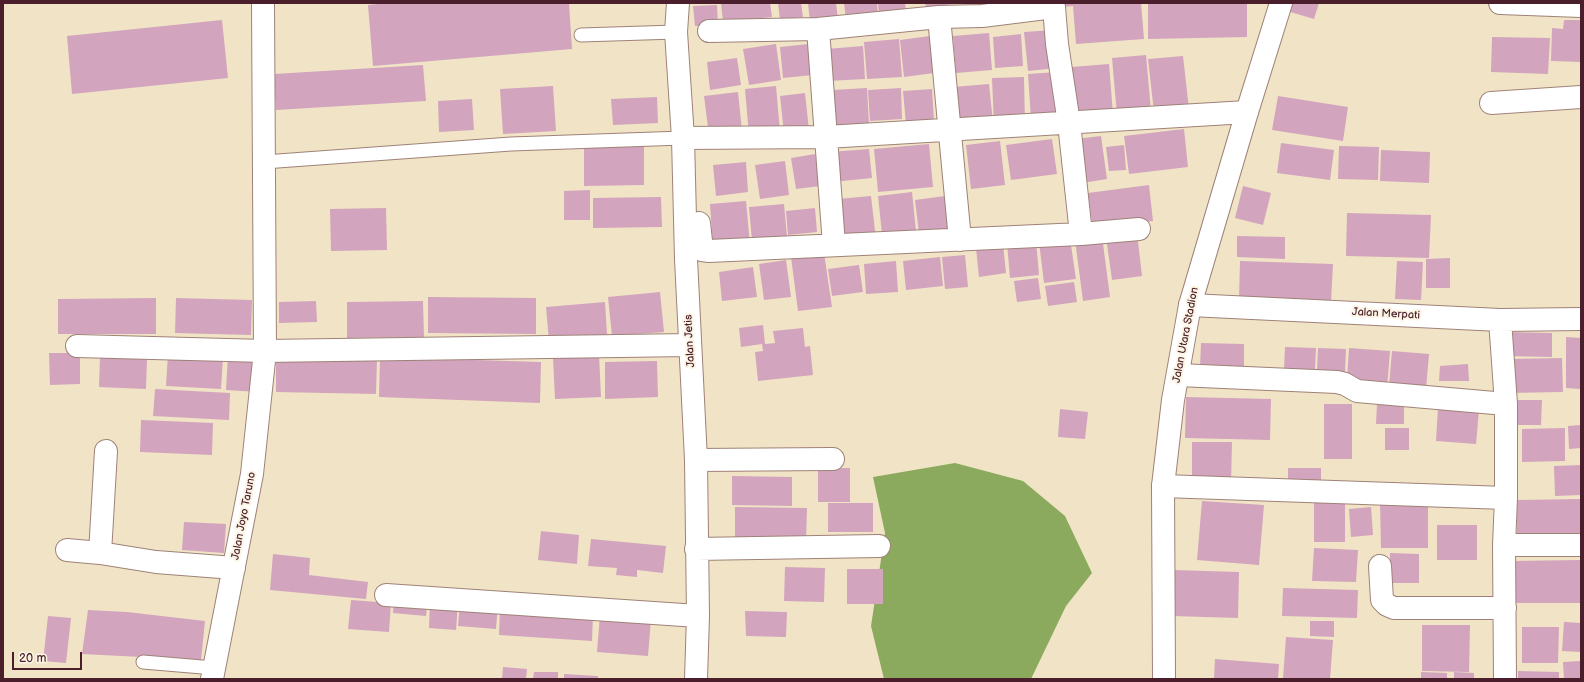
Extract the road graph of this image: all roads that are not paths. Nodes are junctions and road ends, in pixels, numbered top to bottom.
1 (263, 3) edge
2 (678, 3) edge
3 (1281, 3) edge
4 (1500, 3) edge
5 (1581, 6) edge
6 (939, 17) junction
7 (818, 29) junction
8 (709, 30) dead end
9 (676, 32) junction
10 (581, 35) dead end
11 (1581, 96) edge
12 (1491, 103) dead end
13 (1247, 112) junction
14 (1069, 123) junction
15 (950, 130) junction
16 (826, 137) junction
17 (683, 138) junction
18 (264, 162) junction
19 (699, 223) dead end
20 (1139, 229) dead end
21 (1081, 234) junction
22 (960, 240) junction
23 (834, 245) junction
24 (1190, 305) junction
25 (1581, 319) edge
26 (1500, 320) junction
27 (690, 345) junction
28 (77, 346) dead end
29 (265, 352) junction
30 (1178, 375) junction
31 (1506, 404) junction
32 (106, 451) dead end
33 (832, 459) dead end
34 (696, 460) junction
35 (1163, 486) junction
36 (1506, 498) junction
37 (1504, 544) junction
38 (1581, 545) edge
39 (879, 546) dead end
40 (696, 549) junction
41 (67, 550) dead end
42 (100, 553) junction
43 (1380, 566) dead end
44 (234, 568) junction
45 (386, 595) dead end
46 (1505, 608) junction
47 (698, 616) junction
48 (143, 662) dead end
49 (213, 674) edge
50 (696, 679) edge
51 (1164, 679) edge
52 (1505, 679) edge

1 - 18 street, Jalan Joyo Taruno
2 - 9 street, Jalan Jetis
3 - 13 street, Jalan Utara Stadion
4 - 5 street
6 - 7 street
6 - 14 street
6 - 15 street
7 - 8 street
7 - 16 street
9 - 10 lane
9 - 17 street, Jalan Jetis
11 - 12 street
13 - 14 street
13 - 24 street, Jalan Utara Stadion
14 - 15 street
14 - 21 street
15 - 16 street
15 - 22 street
16 - 17 street
16 - 23 street
17 - 18 lane
17 - 27 street, Jalan Jetis
18 - 29 street, Jalan Joyo Taruno
19 - 23 street
20 - 21 street
21 - 22 street
22 - 23 street
24 - 26 street, Jalan Merpati
24 - 30 street, Jalan Utara Stadion
25 - 26 street, Jalan Merpati
26 - 31 street
27 - 29 street
27 - 34 street, Jalan Jetis
28 - 29 street
29 - 44 street, Jalan Joyo Taruno
30 - 31 street
30 - 35 street, Jalan Utara Stadion
31 - 36 street
32 - 42 street
33 - 34 street
34 - 40 street, Jalan Jetis
35 - 36 street
35 - 51 street, Jalan Utara Stadion
36 - 37 street
37 - 38 street
37 - 46 street
39 - 40 street
40 - 47 street, Jalan Jetis
41 - 42 street
42 - 44 street
43 - 46 street
44 - 49 street, Jalan Joyo Taruno
45 - 47 street
46 - 52 street
47 - 50 street, Jalan Jetis
48 - 49 lane

